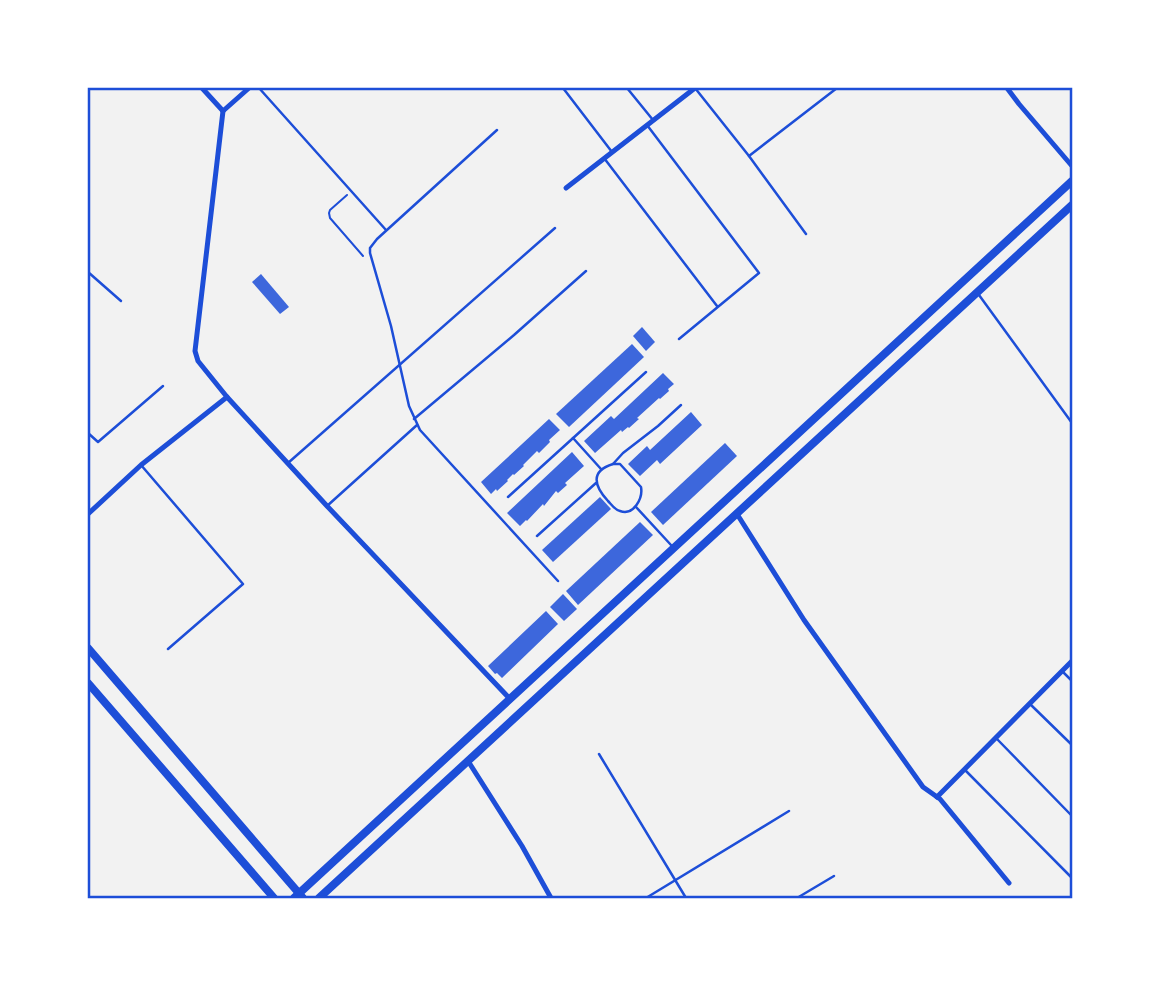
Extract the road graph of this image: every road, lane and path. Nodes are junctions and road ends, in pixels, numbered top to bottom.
1 (202, 88) edge
2 (248, 88) edge
3 (259, 88) edge
4 (563, 88) edge
5 (627, 88) edge
6 (695, 88) edge
7 (837, 88) edge
8 (1007, 88) edge
9 (223, 111) junction
10 (653, 120) junction
11 (647, 125) junction
12 (497, 130) dead end
13 (612, 152) junction
14 (749, 156) junction
15 (604, 158) junction
16 (1073, 166) edge
17 (1073, 181) edge
18 (566, 188) dead end
19 (351, 191) junction
20 (1073, 205) edge
21 (555, 228) dead end
22 (386, 230) junction
23 (806, 234) dead end
24 (375, 271) junction
25 (586, 271) dead end
26 (88, 272) edge
27 (977, 292) junction
28 (121, 301) dead end
29 (718, 307) junction
30 (678, 339) dead end
31 (400, 365) junction
32 (646, 372) dead end
33 (163, 386) dead end
34 (227, 397) junction
35 (681, 405) dead end
36 (414, 419) junction
37 (1073, 423) edge
38 (417, 425) junction
39 (88, 433) edge
40 (573, 439) junction
41 (288, 463) junction
42 (613, 464) junction
43 (141, 465) junction
44 (601, 469) junction
45 (596, 483) junction
46 (508, 497) dead end
47 (327, 506) junction
48 (636, 507) junction
49 (88, 514) edge
50 (737, 514) junction
51 (537, 536) dead end
52 (674, 548) junction
53 (558, 581) dead end
54 (88, 648) edge
55 (168, 649) dead end
56 (1073, 661) edge
57 (1062, 671) junction
58 (1073, 681) edge
59 (88, 683) edge
60 (510, 699) junction
61 (1030, 704) junction
62 (996, 738) junction
63 (1073, 745) edge
64 (600, 754) dead end
65 (468, 761) junction
66 (965, 770) junction
67 (937, 797) junction
68 (789, 811) dead end
69 (1073, 816) edge
70 (834, 876) dead end
71 (1073, 878) edge
72 (676, 880) junction
73 (1009, 883) dead end
74 (299, 897) edge
75 (274, 898) edge
76 (319, 898) edge
77 (551, 898) edge
78 (646, 898) edge
79 (687, 898) edge
80 (797, 898) edge

1 - 9 street
2 - 9 street
3 - 19 lane
4 - 13 lane
5 - 10 lane
6 - 10 street
6 - 14 lane
7 - 14 lane
8 - 16 street
9 - 34 street
10 - 11 street
11 - 13 street
11 - 29 lane
12 - 22 lane
13 - 15 street
14 - 23 lane
15 - 18 street
15 - 29 lane
17 - 52 main road
19 - 22 lane
19 - 24 path
20 - 27 main road
21 - 31 lane
22 - 24 lane
24 - 31 lane
25 - 36 lane
26 - 28 lane
27 - 37 lane
27 - 50 main road
29 - 30 lane
31 - 36 lane
31 - 41 lane
32 - 40 lane
33 - 39 lane
34 - 41 street
34 - 43 street
35 - 42 lane
36 - 38 lane
38 - 47 lane
38 - 53 lane
40 - 44 lane
40 - 46 lane
41 - 47 street
42 - 44 lane
42 - 48 lane
43 - 49 street
43 - 55 lane
44 - 45 lane
45 - 48 lane
45 - 51 lane
47 - 60 street
48 - 52 lane
50 - 65 main road
50 - 67 street
52 - 60 main road
54 - 74 main road
56 - 57 street
57 - 58 lane
57 - 61 street
59 - 75 main road
60 - 74 main road
61 - 62 street
61 - 63 lane
62 - 66 street
62 - 69 lane
64 - 72 lane
65 - 76 main road
65 - 77 street
66 - 67 street
66 - 71 lane
67 - 73 street
68 - 72 lane
70 - 80 lane
72 - 78 lane
72 - 79 lane

